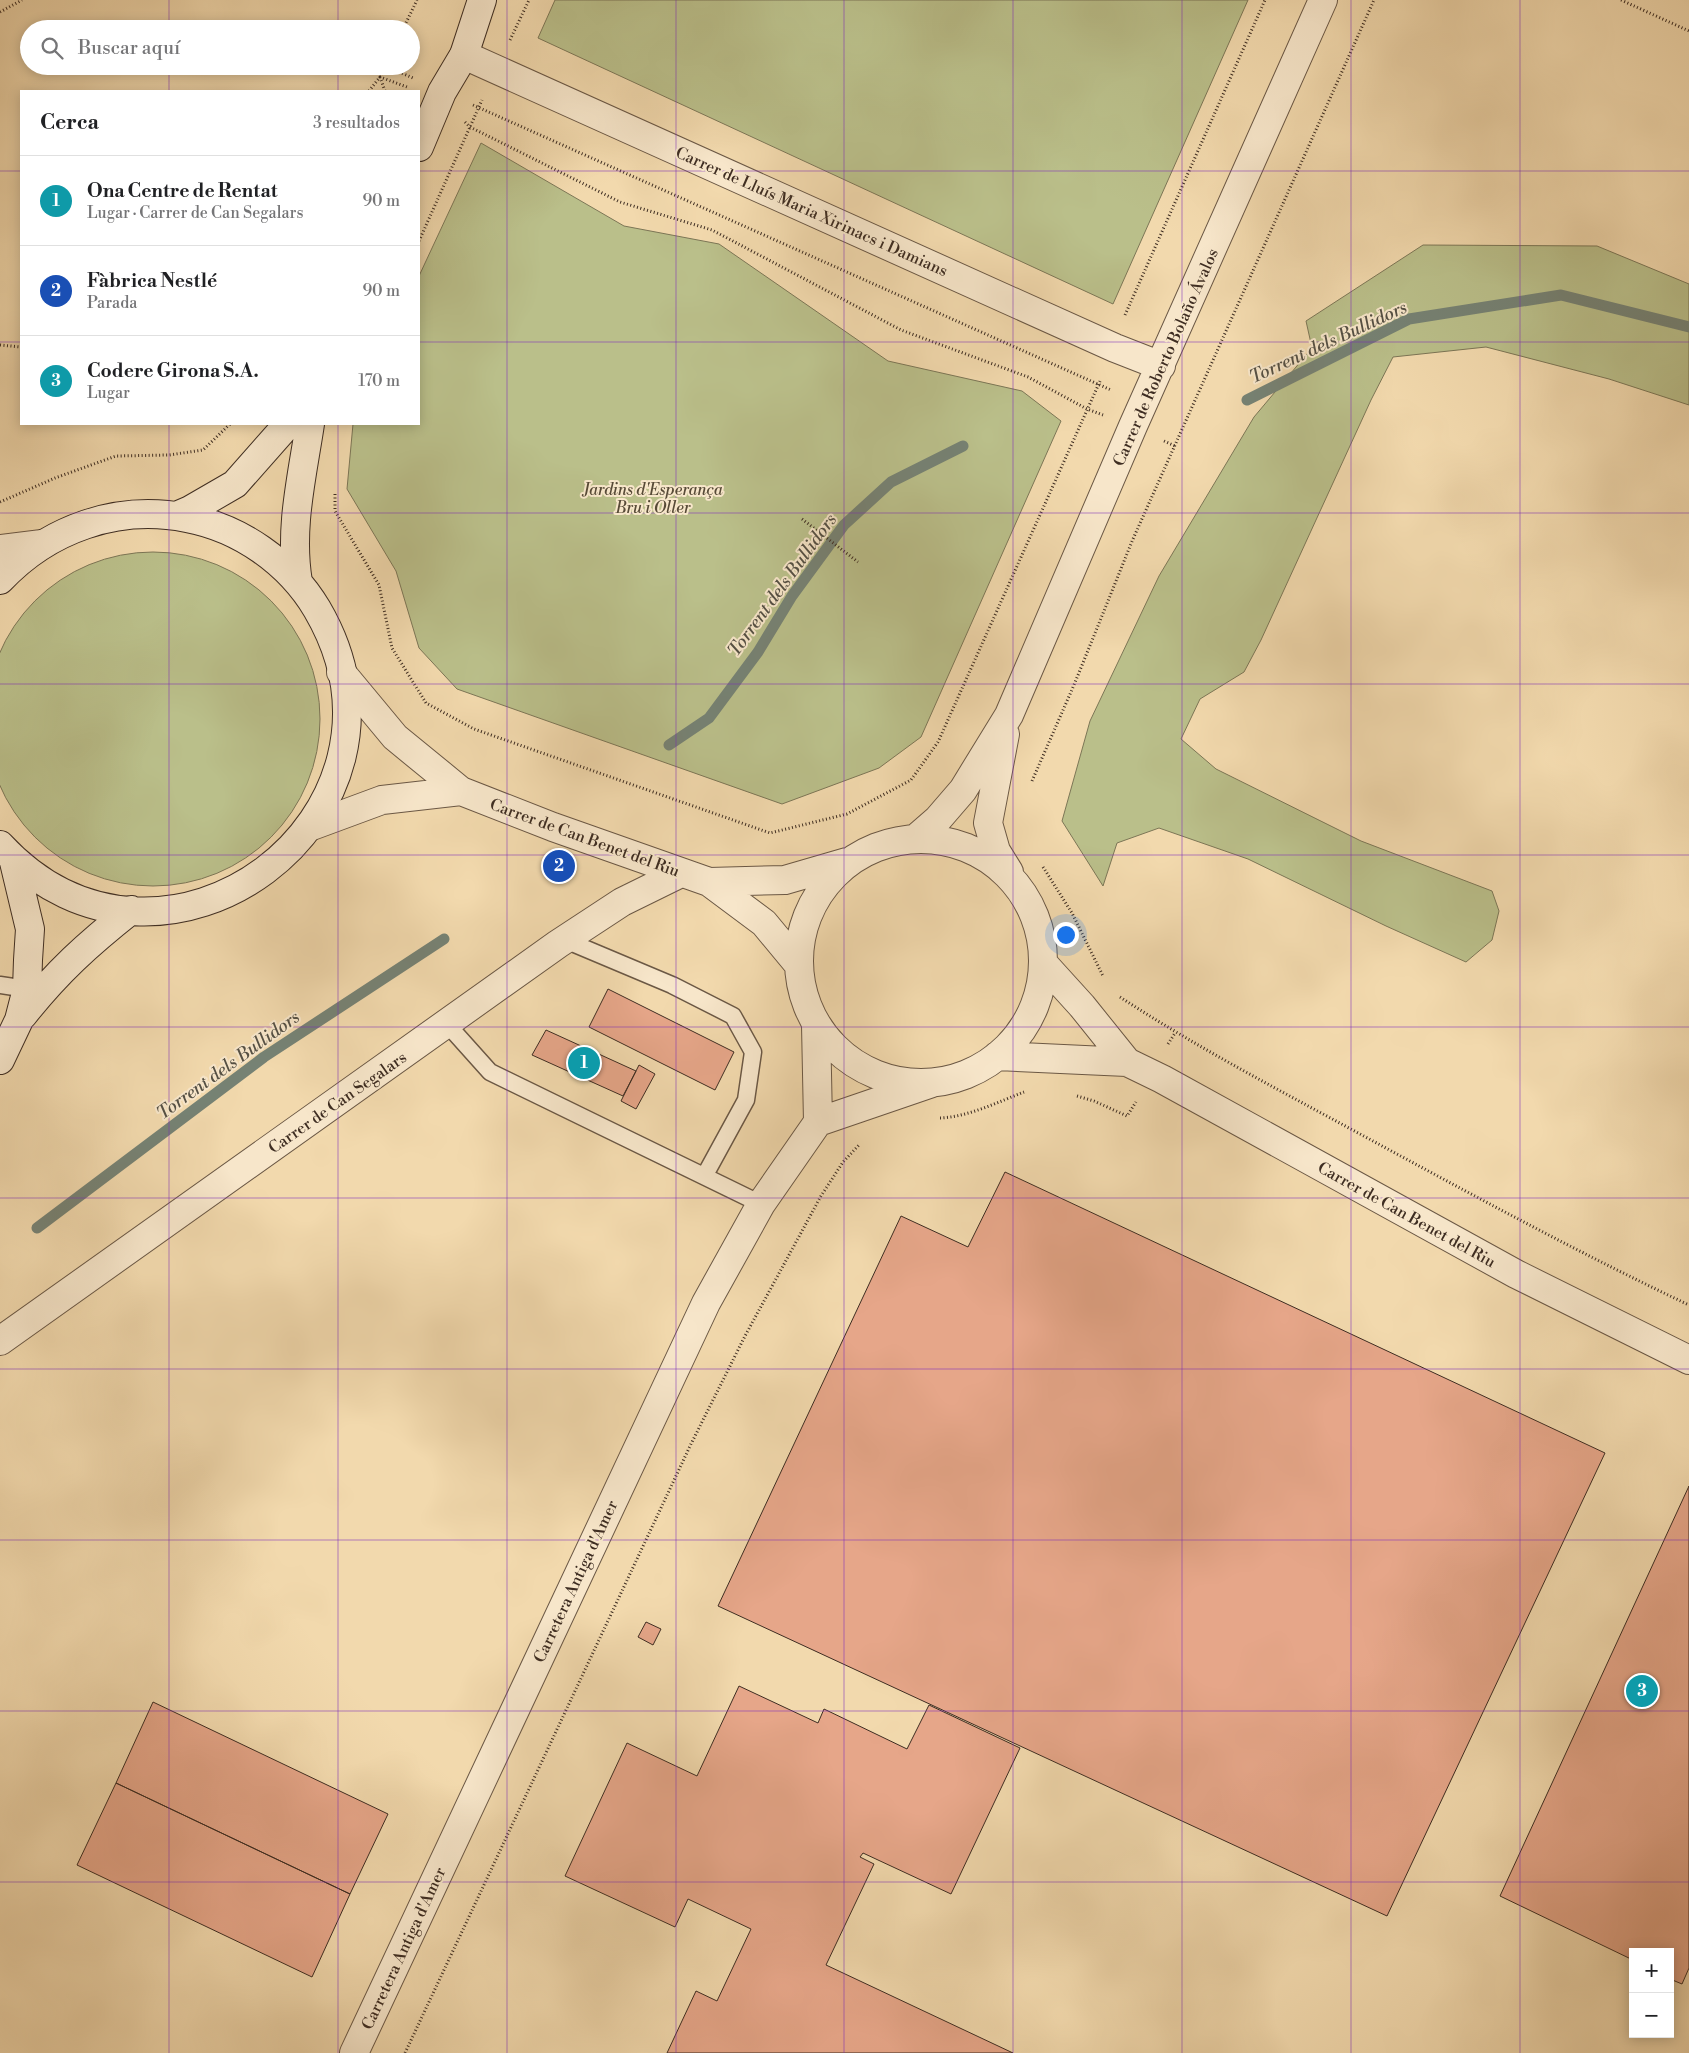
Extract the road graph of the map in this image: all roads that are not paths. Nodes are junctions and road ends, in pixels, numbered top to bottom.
1 (482, 0) edge
2 (1324, 0) edge
3 (464, 55) junction
4 (420, 145) edge
5 (1161, 366) junction
6 (287, 425) edge
7 (310, 425) edge
8 (176, 516) junction
9 (42, 544) junction
10 (0, 549) edge
11 (0, 580) edge
12 (298, 582) junction
13 (342, 672) junction
14 (1009, 715) junction
15 (461, 790) junction
16 (309, 827) junction
17 (915, 838) junction
18 (6, 852) edge
19 (850, 861) junction
20 (681, 873) junction
21 (709, 882) junction
22 (1014, 882) junction
23 (130, 910) junction
24 (565, 940) junction
25 (1043, 963) junction
26 (798, 964) junction
27 (0, 986) edge
28 (27, 989) junction
29 (19, 1020) junction
30 (447, 1024) junction
31 (816, 1025) junction
32 (997, 1056) junction
33 (0, 1060) edge
34 (1127, 1062) junction
35 (932, 1083) junction
36 (818, 1122) junction
37 (705, 1175) junction
38 (761, 1204) junction
39 (0, 1341) edge
40 (1689, 1360) edge
41 (354, 2053) edge

1 - 3 street
2 - 5 street, Carrer de Roberto Bolaño Ávalos
3 - 4 street
3 - 5 street, Carrer de Lluís Maria Xirinacs i Damians
5 - 14 street, Carrer de Roberto Bolaño Ávalos
6 - 8 street
7 - 12 street
8 - 9 street
8 - 12 street
9 - 10 street
9 - 11 street
12 - 13 street
13 - 15 street, Carrer de Can Benet del Riu
13 - 16 street
14 - 17 street, Carrer de Roberto Bolaño Ávalos
14 - 22 street, Carrer de Roberto Bolaño Ávalos
15 - 16 street, Carrer de Can Benet del Riu
15 - 20 street, Carrer de Can Benet del Riu
16 - 23 street
17 - 19 street
17 - 22 street
18 - 23 street
18 - 28 street
19 - 21 street, Carrer de Can Benet del Riu
19 - 26 street
20 - 21 street, Carrer de Can Benet del Riu
20 - 24 street, Carrer de Can Segalars
21 - 26 street, Carrer de Can Benet del Riu
22 - 25 street
23 - 29 street
24 - 30 street, Carrer de Can Segalars
24 - 37 lane
25 - 32 street
25 - 34 street, Carrer de Can Benet del Riu
26 - 31 street
27 - 28 lane
28 - 29 street
29 - 33 street
30 - 37 lane
30 - 39 street, Carrer de Can Segalars
31 - 35 street
31 - 36 street
32 - 34 street, Carrer de Can Benet del Riu
32 - 35 street
34 - 40 street, Carrer de Can Benet del Riu
35 - 36 street
36 - 38 street, Carretera Antiga d'Amer
37 - 38 lane
38 - 41 street, Carretera Antiga d'Amer

